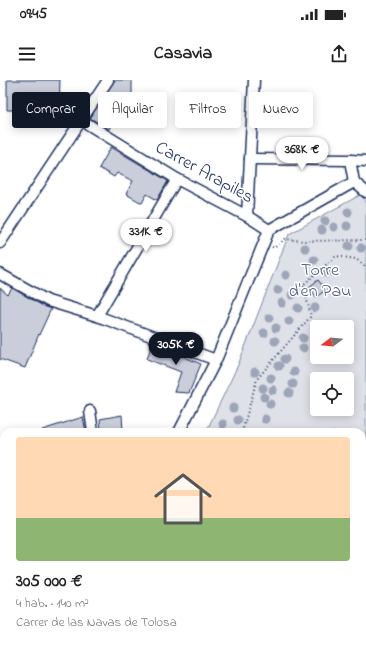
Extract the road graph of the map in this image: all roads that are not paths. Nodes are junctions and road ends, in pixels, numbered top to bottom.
1 (108, 80) edge
2 (254, 80) edge
3 (90, 107) edge
4 (90, 126) edge
5 (76, 128) edge
6 (250, 160) junction
7 (350, 160) junction
8 (366, 161) edge
9 (177, 179) junction
10 (354, 182) junction
11 (366, 192) edge
12 (247, 216) junction
13 (269, 230) junction
14 (0, 243) edge
15 (0, 274) edge
16 (97, 316) junction
17 (216, 360) junction
18 (90, 411) dead end
19 (92, 428) edge
20 (181, 428) edge

1 - 3 street
2 - 6 street
4 - 9 street, Carrer Arapiles
5 - 14 street
6 - 7 street
6 - 12 street
7 - 8 street
7 - 10 street
9 - 12 street, Carrer Arapiles
9 - 16 street
10 - 11 street
10 - 13 street
12 - 13 street, Carrer Arapiles
13 - 17 street
15 - 16 street
16 - 17 street
17 - 20 street
18 - 19 street

